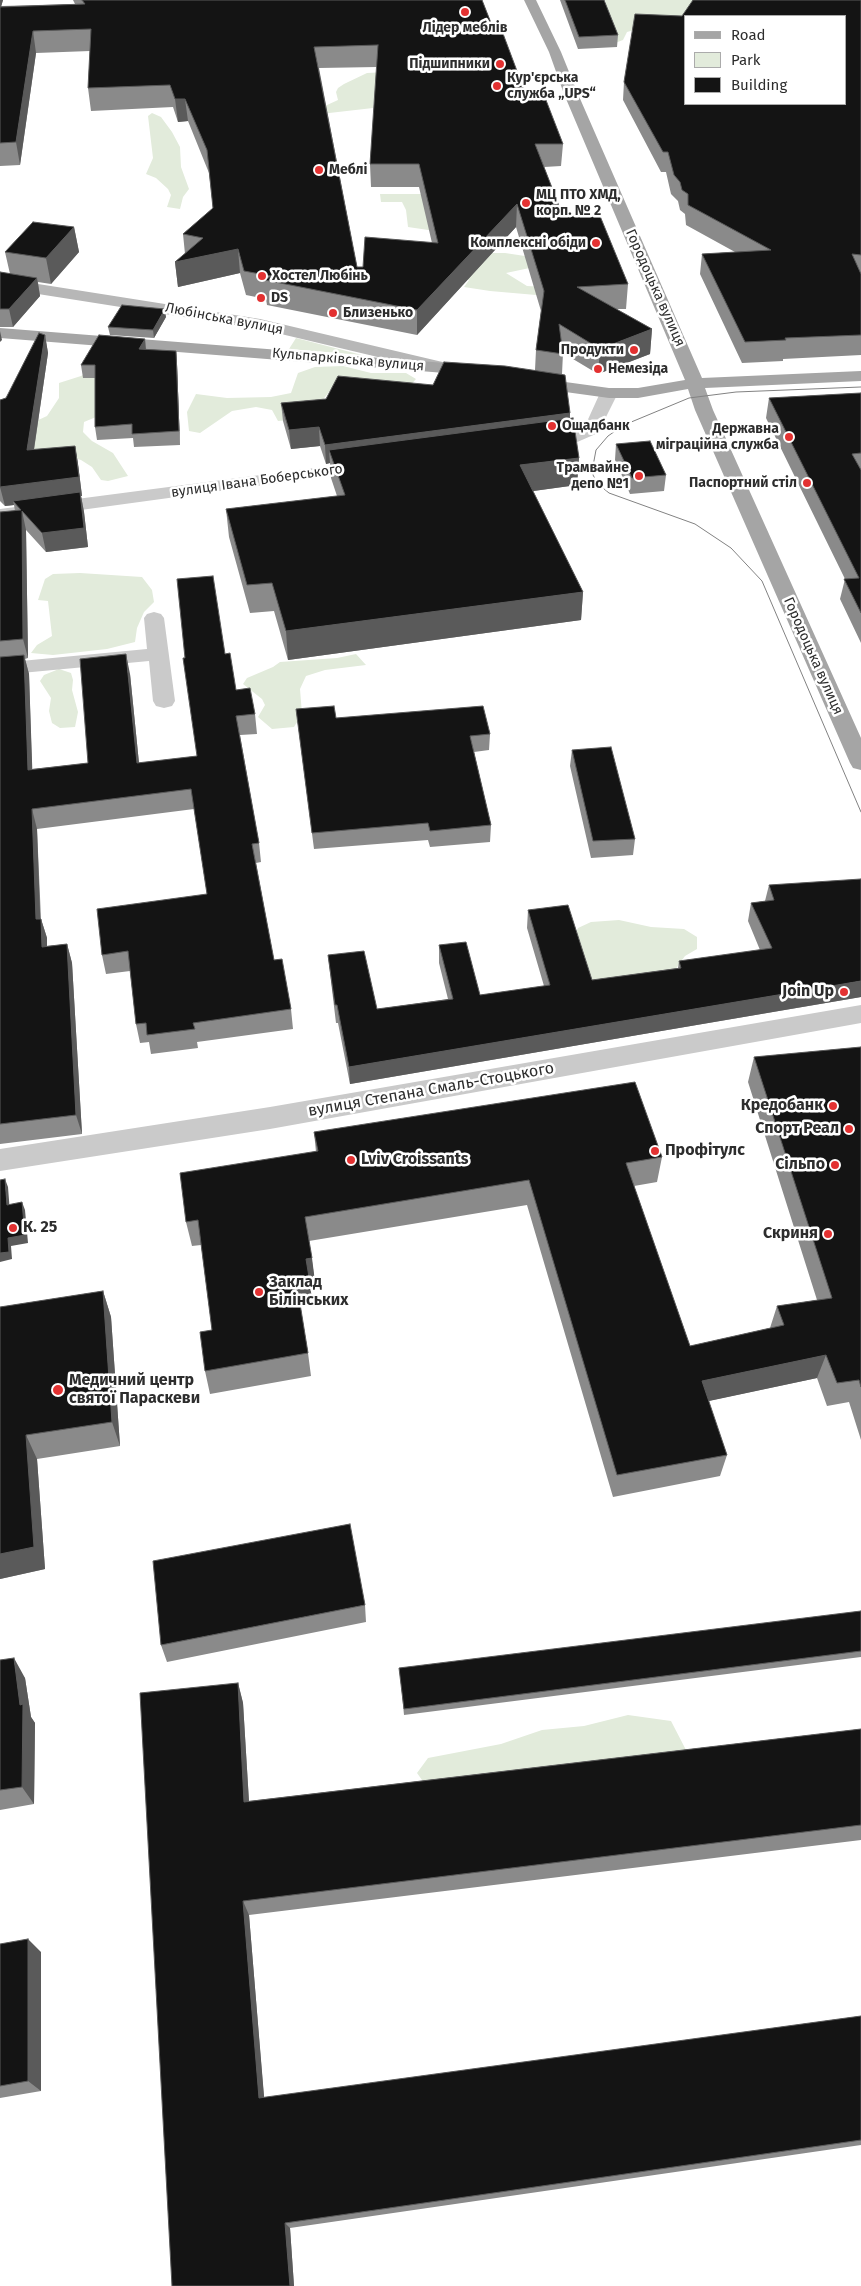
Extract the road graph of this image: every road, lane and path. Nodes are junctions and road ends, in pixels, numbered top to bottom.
1 (530, 0) edge
2 (0, 283) edge
3 (292, 332) junction
4 (0, 333) edge
5 (276, 354) junction
6 (445, 368) junction
7 (861, 376) edge
8 (695, 383) junction
9 (609, 393) junction
10 (517, 446) edge
11 (390, 463) edge
12 (0, 515) edge
13 (154, 618) dead end
14 (159, 654) junction
15 (0, 669) edge
16 (164, 701) dead end
17 (861, 763) edge
18 (861, 1014) edge
19 (0, 1160) edge

1 - 8 main road, Городоцька вулиця
2 - 3 main road, Любінська вулиця
3 - 5 main road
3 - 6 main road, Любінська вулиця
4 - 5 main road, Кульпарківська вулиця
5 - 6 main road, Кульпарківська вулиця
6 - 9 main road, Кульпарківська вулиця
7 - 8 main road
8 - 9 main road, Кульпарківська вулиця
8 - 17 main road, Городоцька вулиця
9 - 10 street
11 - 12 street, вулиця Івана Боберського
13 - 14 street
14 - 15 street
14 - 16 street
18 - 19 street, вулиця Степана Смаль-Стоцького

